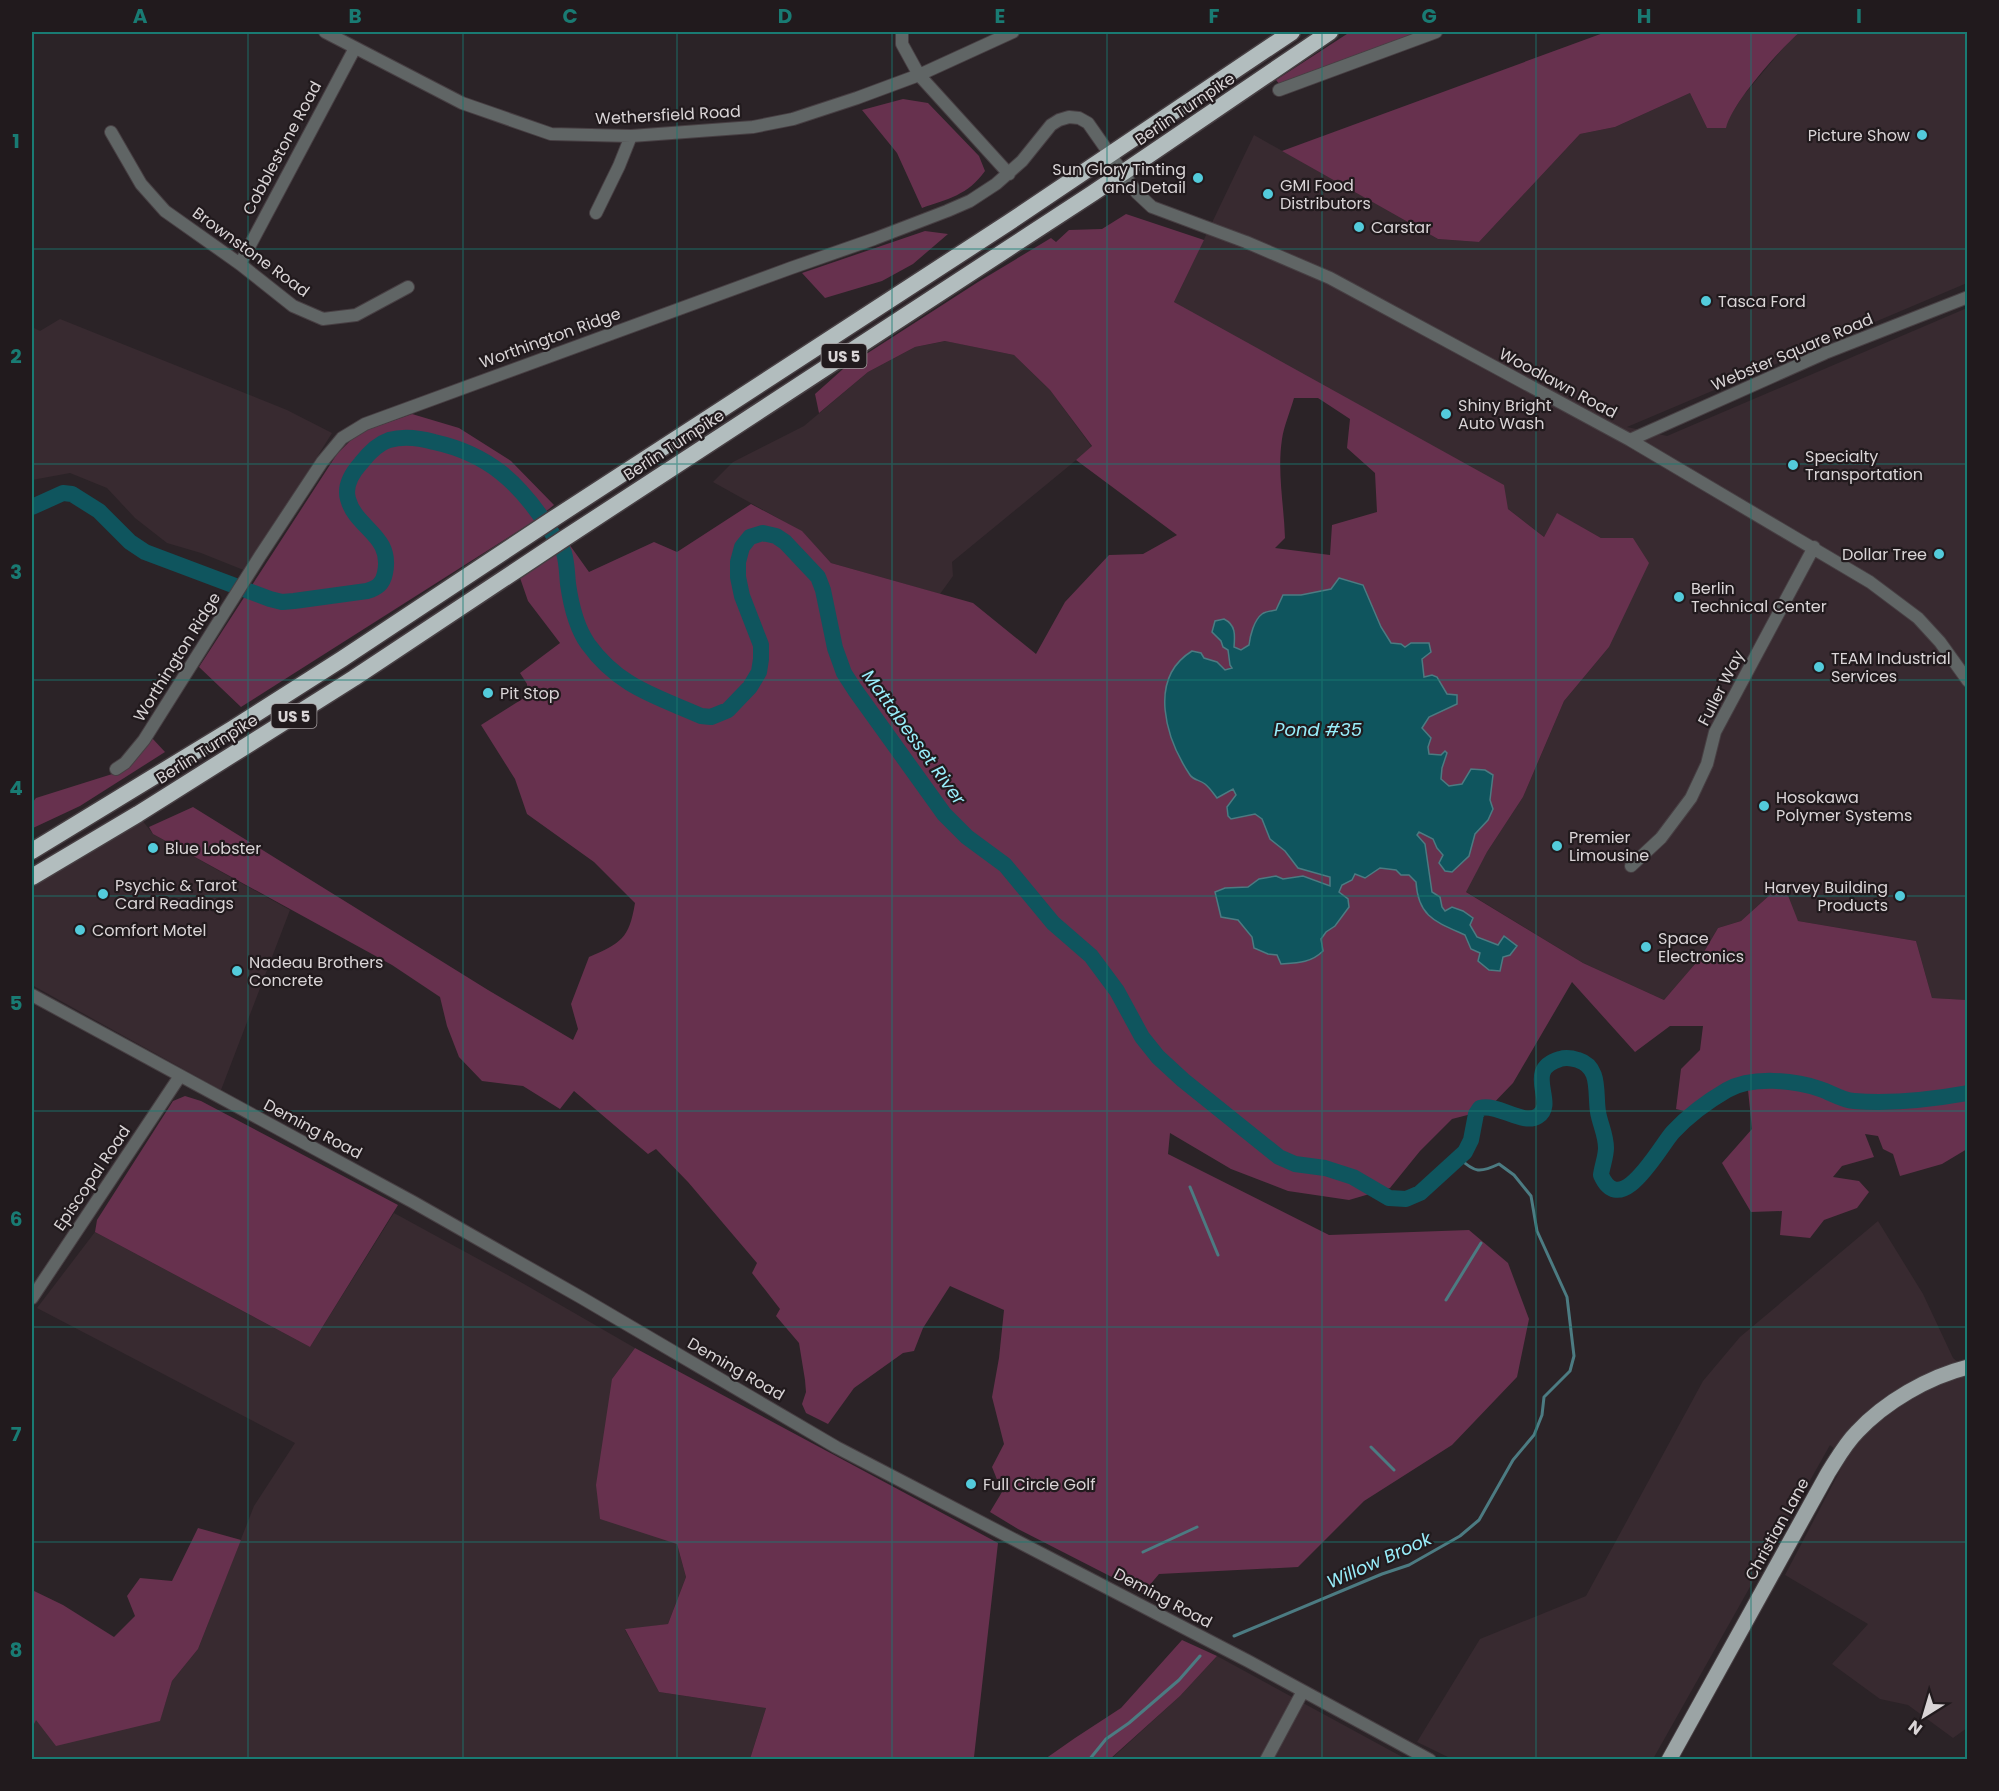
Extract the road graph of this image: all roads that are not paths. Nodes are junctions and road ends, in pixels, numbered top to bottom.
1 (325, 32) edge
2 (902, 32) edge
3 (1013, 32) edge
4 (1292, 32) edge
5 (1330, 32) edge
6 (1436, 32) edge
7 (354, 48) junction
8 (919, 75) junction
9 (1279, 90) dead end
10 (111, 132) dead end
11 (631, 136) junction
12 (1110, 155) junction
13 (1123, 173) junction
14 (1009, 174) junction
15 (596, 213) dead end
16 (240, 264) junction
17 (408, 287) dead end
18 (1968, 297) edge
19 (1630, 440) junction
20 (1814, 548) junction
21 (1968, 681) edge
22 (116, 769) dead end
23 (32, 851) edge
24 (1631, 866) dead end
25 (32, 877) edge
26 (32, 995) edge
27 (180, 1076) junction
28 (32, 1299) edge
29 (1968, 1367) edge
30 (1303, 1691) junction
31 (1266, 1760) edge
32 (1430, 1760) edge
33 (1669, 1760) edge

1 - 7 street, Wethersfield Road
2 - 8 street
3 - 8 street, Wethersfield Road
4 - 12 highway, Berlin Turnpike / US 5
5 - 13 highway, Berlin Turnpike / US 5
6 - 9 street
7 - 11 street, Wethersfield Road
7 - 16 street, Cobblestone Road
8 - 11 street, Wethersfield Road
8 - 14 street
10 - 16 street, Brownstone Road
11 - 15 street
12 - 13 street, Woodlawn Road
12 - 14 street, Worthington Ridge
12 - 23 highway, Berlin Turnpike / US 5
13 - 19 street, Woodlawn Road
13 - 25 highway, Berlin Turnpike / US 5
14 - 22 street, Worthington Ridge
16 - 17 street, Brownstone Road
18 - 19 street, Webster Square Road
19 - 20 street, Woodlawn Road
20 - 21 street, Woodlawn Road
20 - 24 street, Fuller Way
26 - 27 street, Deming Road
27 - 28 street, Episcopal Road
27 - 30 street, Deming Road
29 - 33 main road, Christian Lane
30 - 31 street
30 - 32 street, Deming Road

